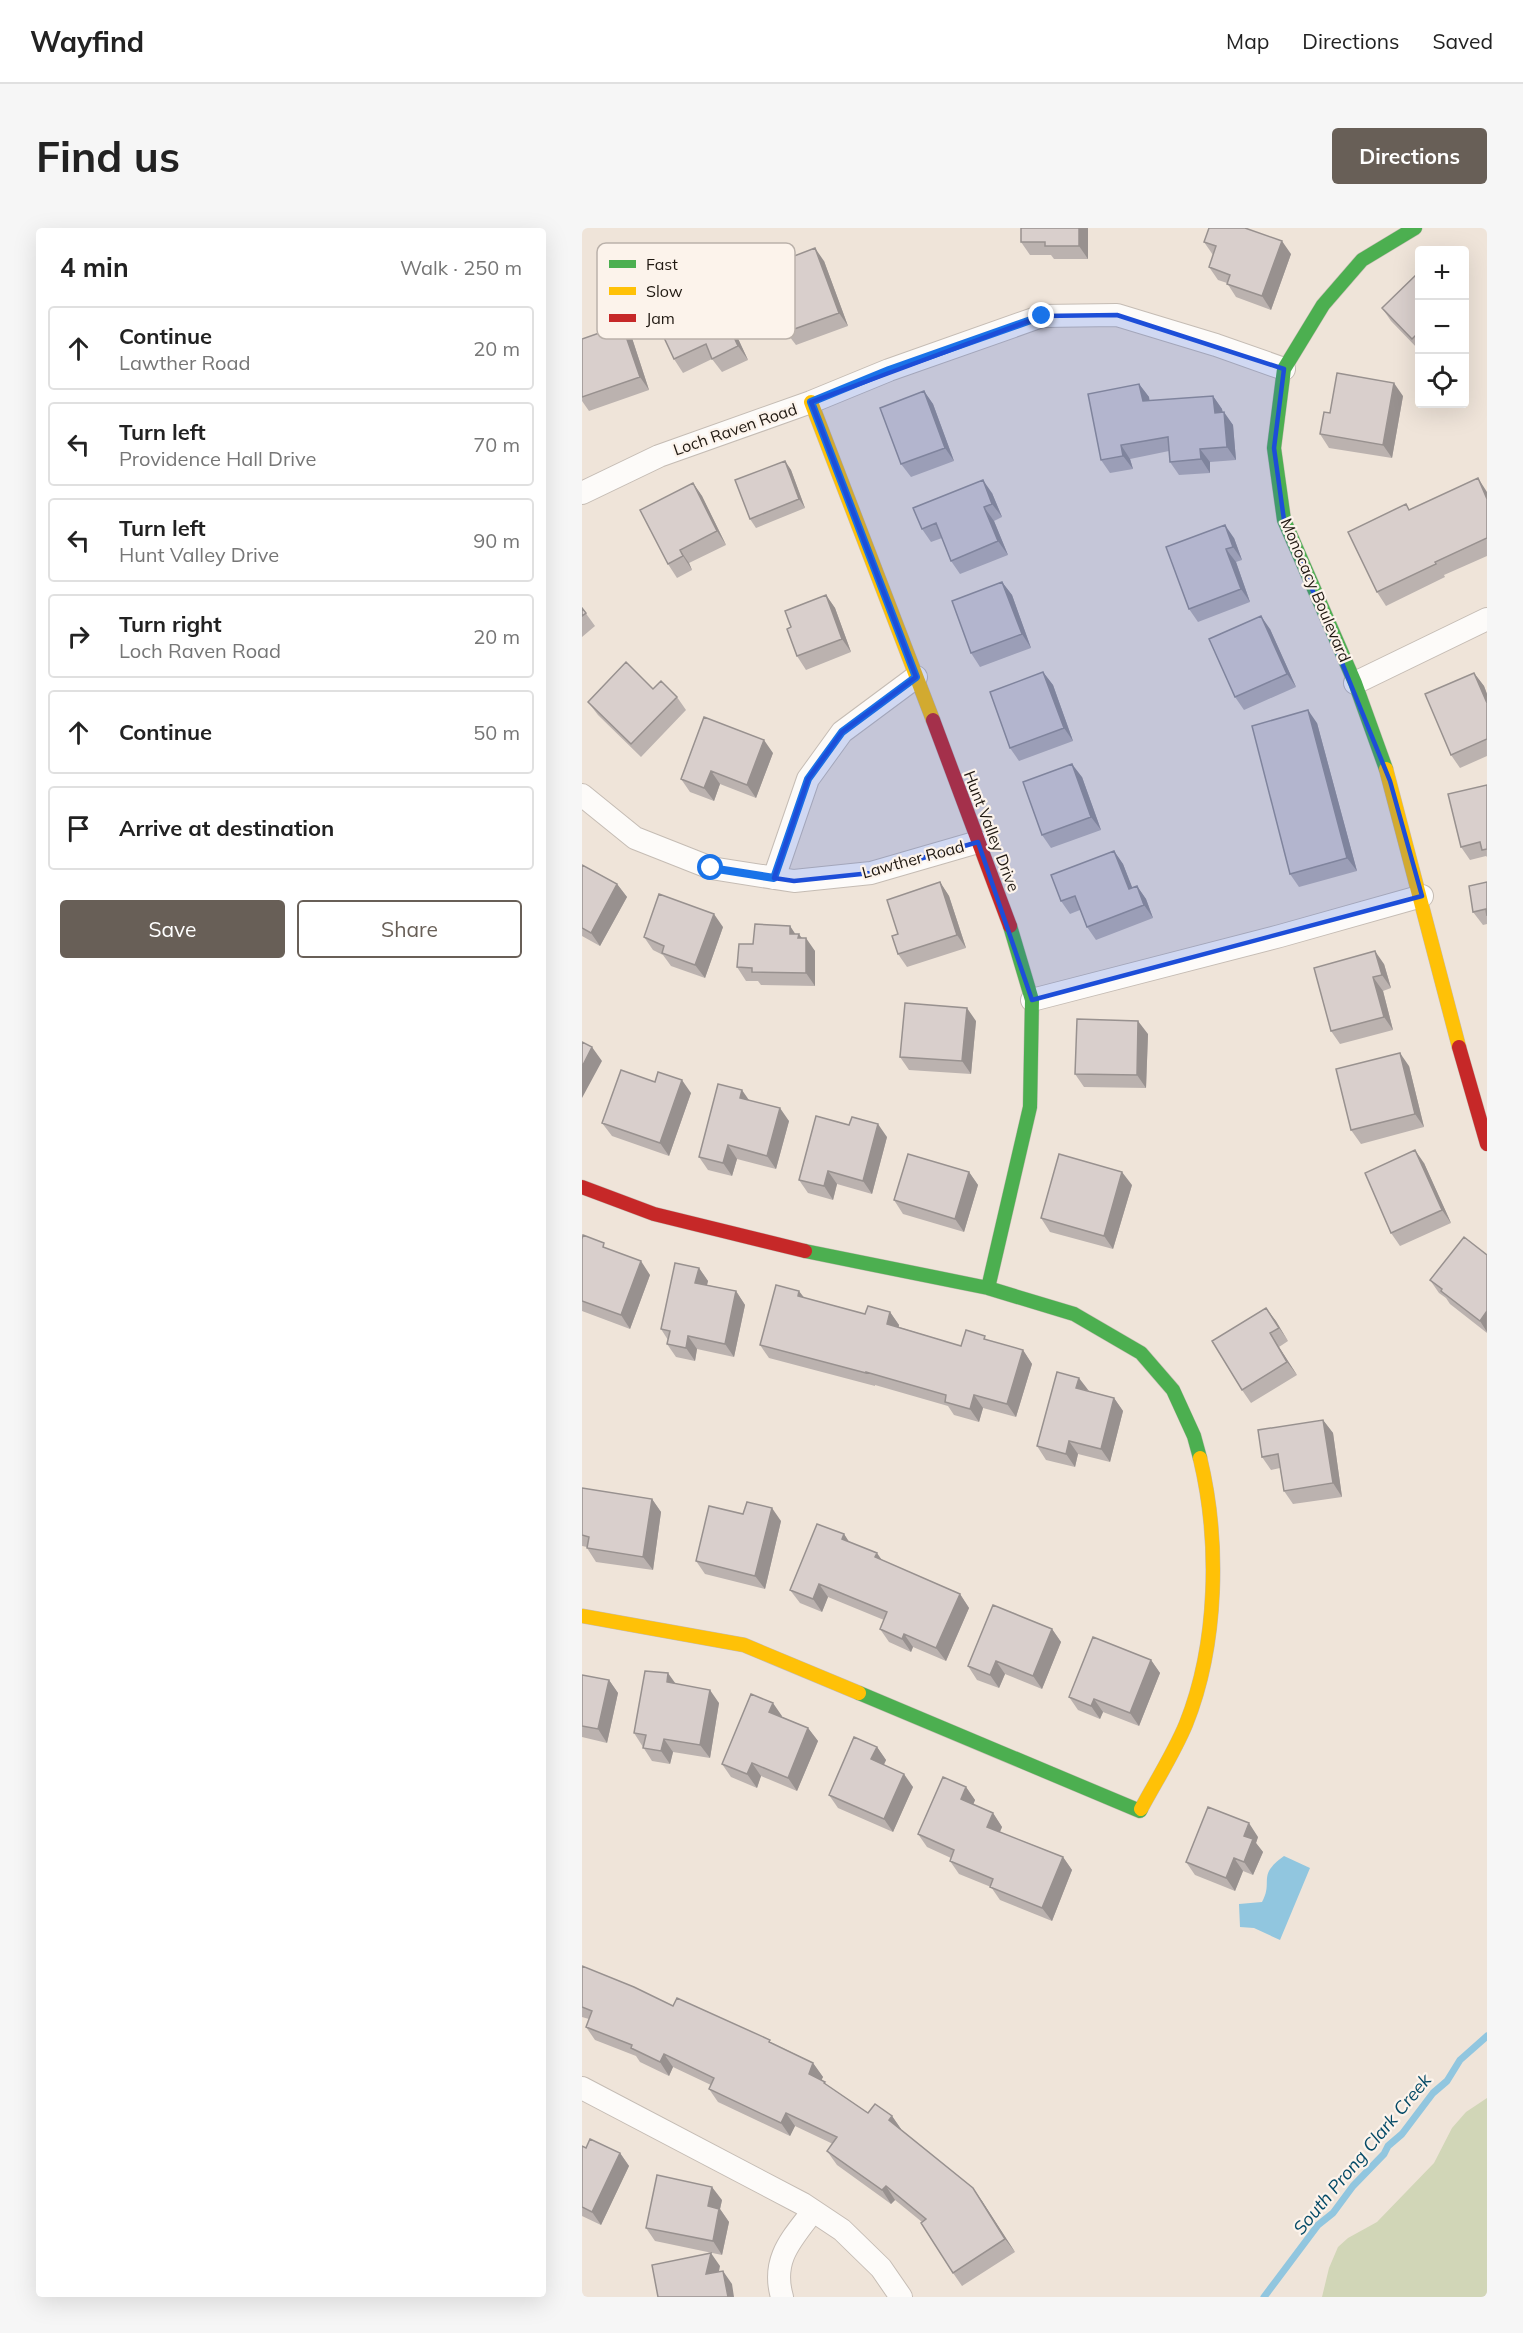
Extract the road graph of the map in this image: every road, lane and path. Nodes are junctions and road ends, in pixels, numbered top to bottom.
1 (1415, 228) edge
2 (1284, 369) junction
3 (811, 402) junction
4 (582, 493) edge
5 (1487, 619) edge
6 (916, 677) junction
7 (1355, 683) junction
8 (582, 795) edge
9 (978, 842) junction
10 (774, 878) junction
11 (1422, 896) junction
12 (1032, 1000) junction
13 (1487, 1144) edge
14 (582, 1187) edge
15 (988, 1288) junction
16 (582, 1616) edge
17 (582, 2088) edge
18 (813, 2211) junction
19 (782, 2297) edge
20 (901, 2297) edge

1 - 2 street, Monocacy Boulevard
2 - 3 street, Loch Raven Road
2 - 7 street, Monocacy Boulevard
3 - 4 street, Loch Raven Road
3 - 6 street, Hunt Valley Drive
5 - 7 street, Monocacy Boulevard
6 - 9 street, Hunt Valley Drive
6 - 10 street
7 - 11 street, Monocacy Boulevard
8 - 10 street, Lawther Road
9 - 10 street, Lawther Road
9 - 12 street, Hunt Valley Drive
11 - 12 street
11 - 13 street, Monocacy Boulevard
12 - 15 street, Hunt Valley Drive
14 - 15 street
15 - 16 street
17 - 18 street
18 - 19 street
18 - 20 street

